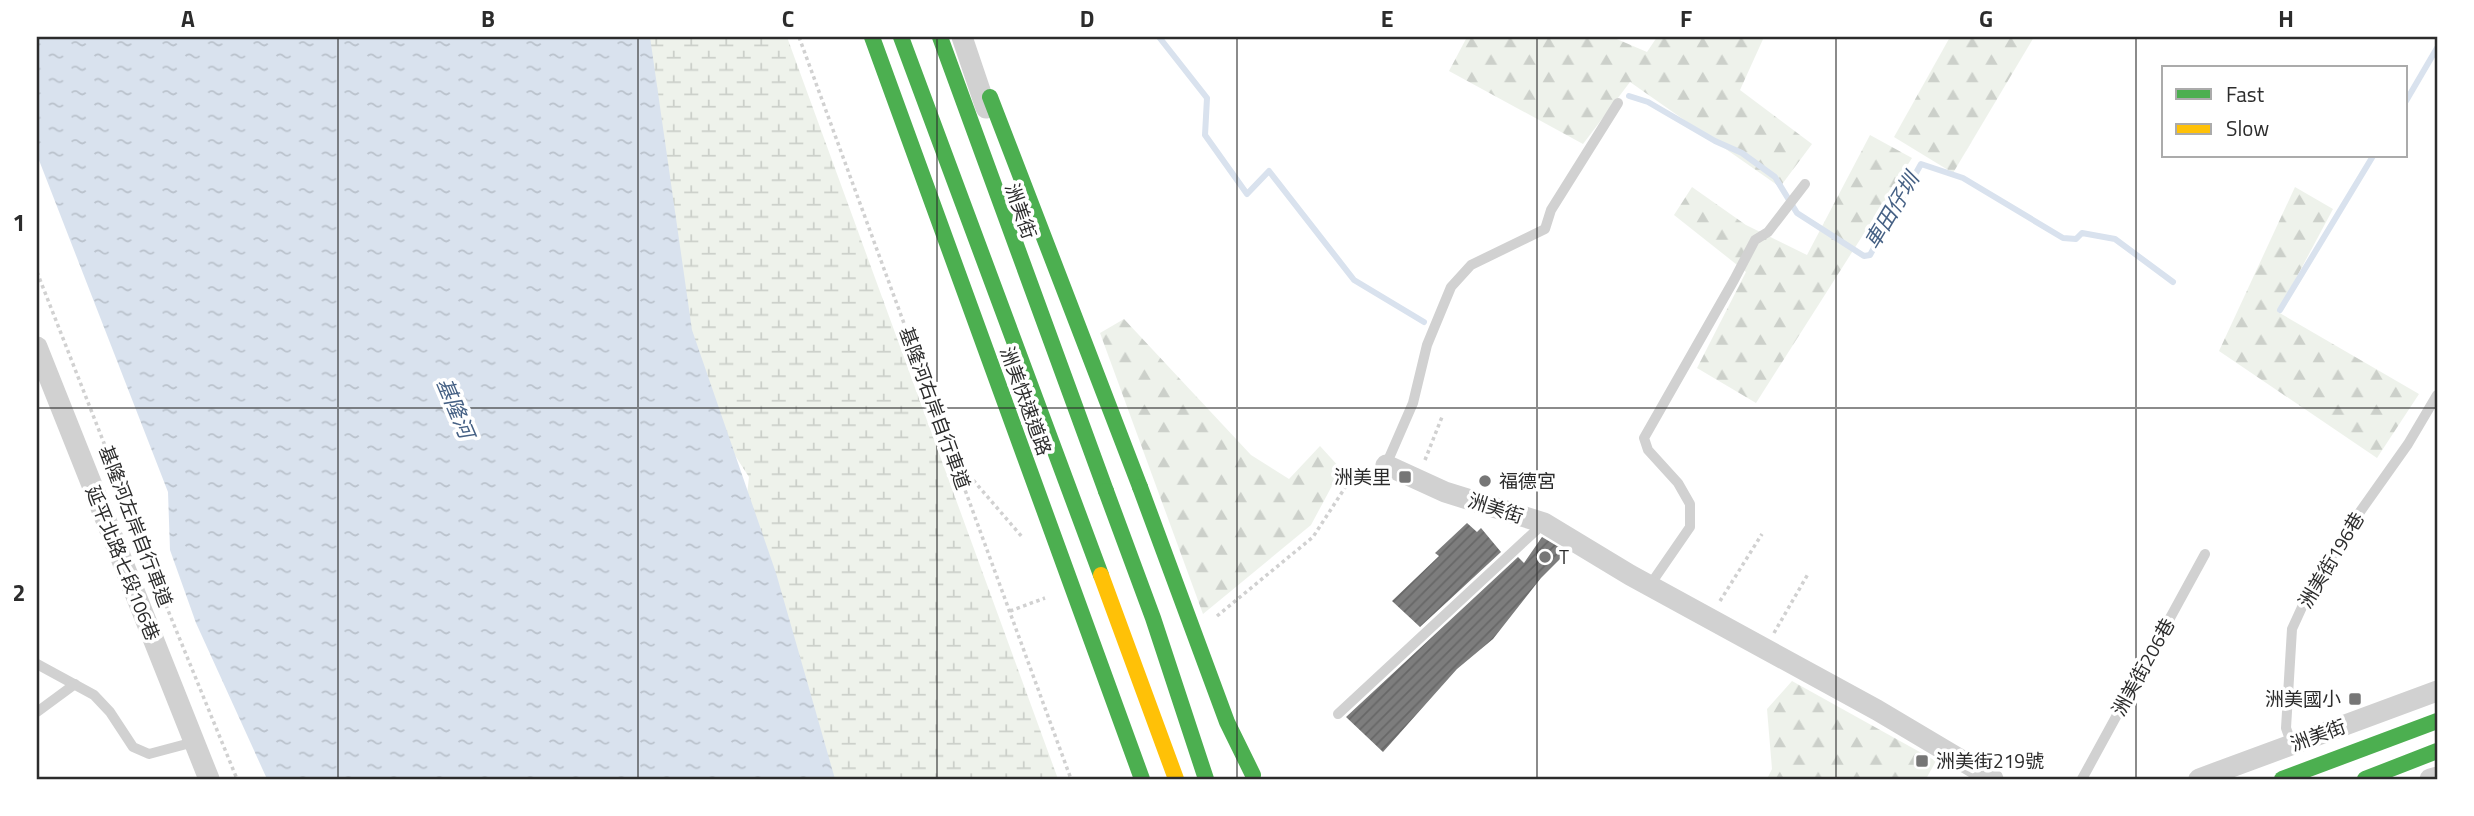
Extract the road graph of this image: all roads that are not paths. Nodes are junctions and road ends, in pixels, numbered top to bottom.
1 (872, 37) edge
2 (901, 37) edge
3 (940, 37) edge
4 (964, 37) edge
5 (1618, 103) dead end
6 (1804, 184) dead end
7 (37, 347) edge
8 (43, 372) edge
9 (2437, 395) edge
10 (1386, 465) joint
11 (1544, 523) junction
12 (2204, 554) dead end
13 (1650, 585) junction
14 (37, 664) edge
15 (75, 684) junction
16 (2437, 691) edge
17 (37, 712) edge
18 (1338, 714) dead end
19 (2437, 721) edge
20 (194, 742) junction
21 (2292, 745) junction
22 (2437, 751) edge
23 (2437, 776) edge
24 (209, 779) edge
25 (1142, 779) edge
26 (1175, 779) edge
27 (1206, 779) edge
28 (1224, 779) edge
29 (1255, 779) edge
30 (1993, 779) edge
31 (2082, 779) edge
32 (2199, 779) edge
33 (2282, 779) edge
34 (2365, 779) edge
35 (2430, 779) edge

1 - 25 highway, 洲美快速道路, bridge
2 - 26 highway, bridge
3 - 27 highway, bridge
4 - 28 street, 洲美街
4 - 29 highway, bridge
5 - 10 lane
6 - 13 lane
7 - 8 street, 延平北路七段106巷
8 - 20 street, 延平北路七段106巷
9 - 21 lane, 洲美街196巷
10 - 11 street, 洲美街
11 - 13 street, 洲美街
11 - 18 lane
12 - 31 lane, 洲美街206巷
13 - 30 street, 洲美街
14 - 15 lane
15 - 17 lane
15 - 20 lane
16 - 21 street, 洲美街
19 - 33 highway
20 - 24 street, 延平北路七段106巷
21 - 32 street, 洲美街
22 - 34 highway
23 - 35 street

